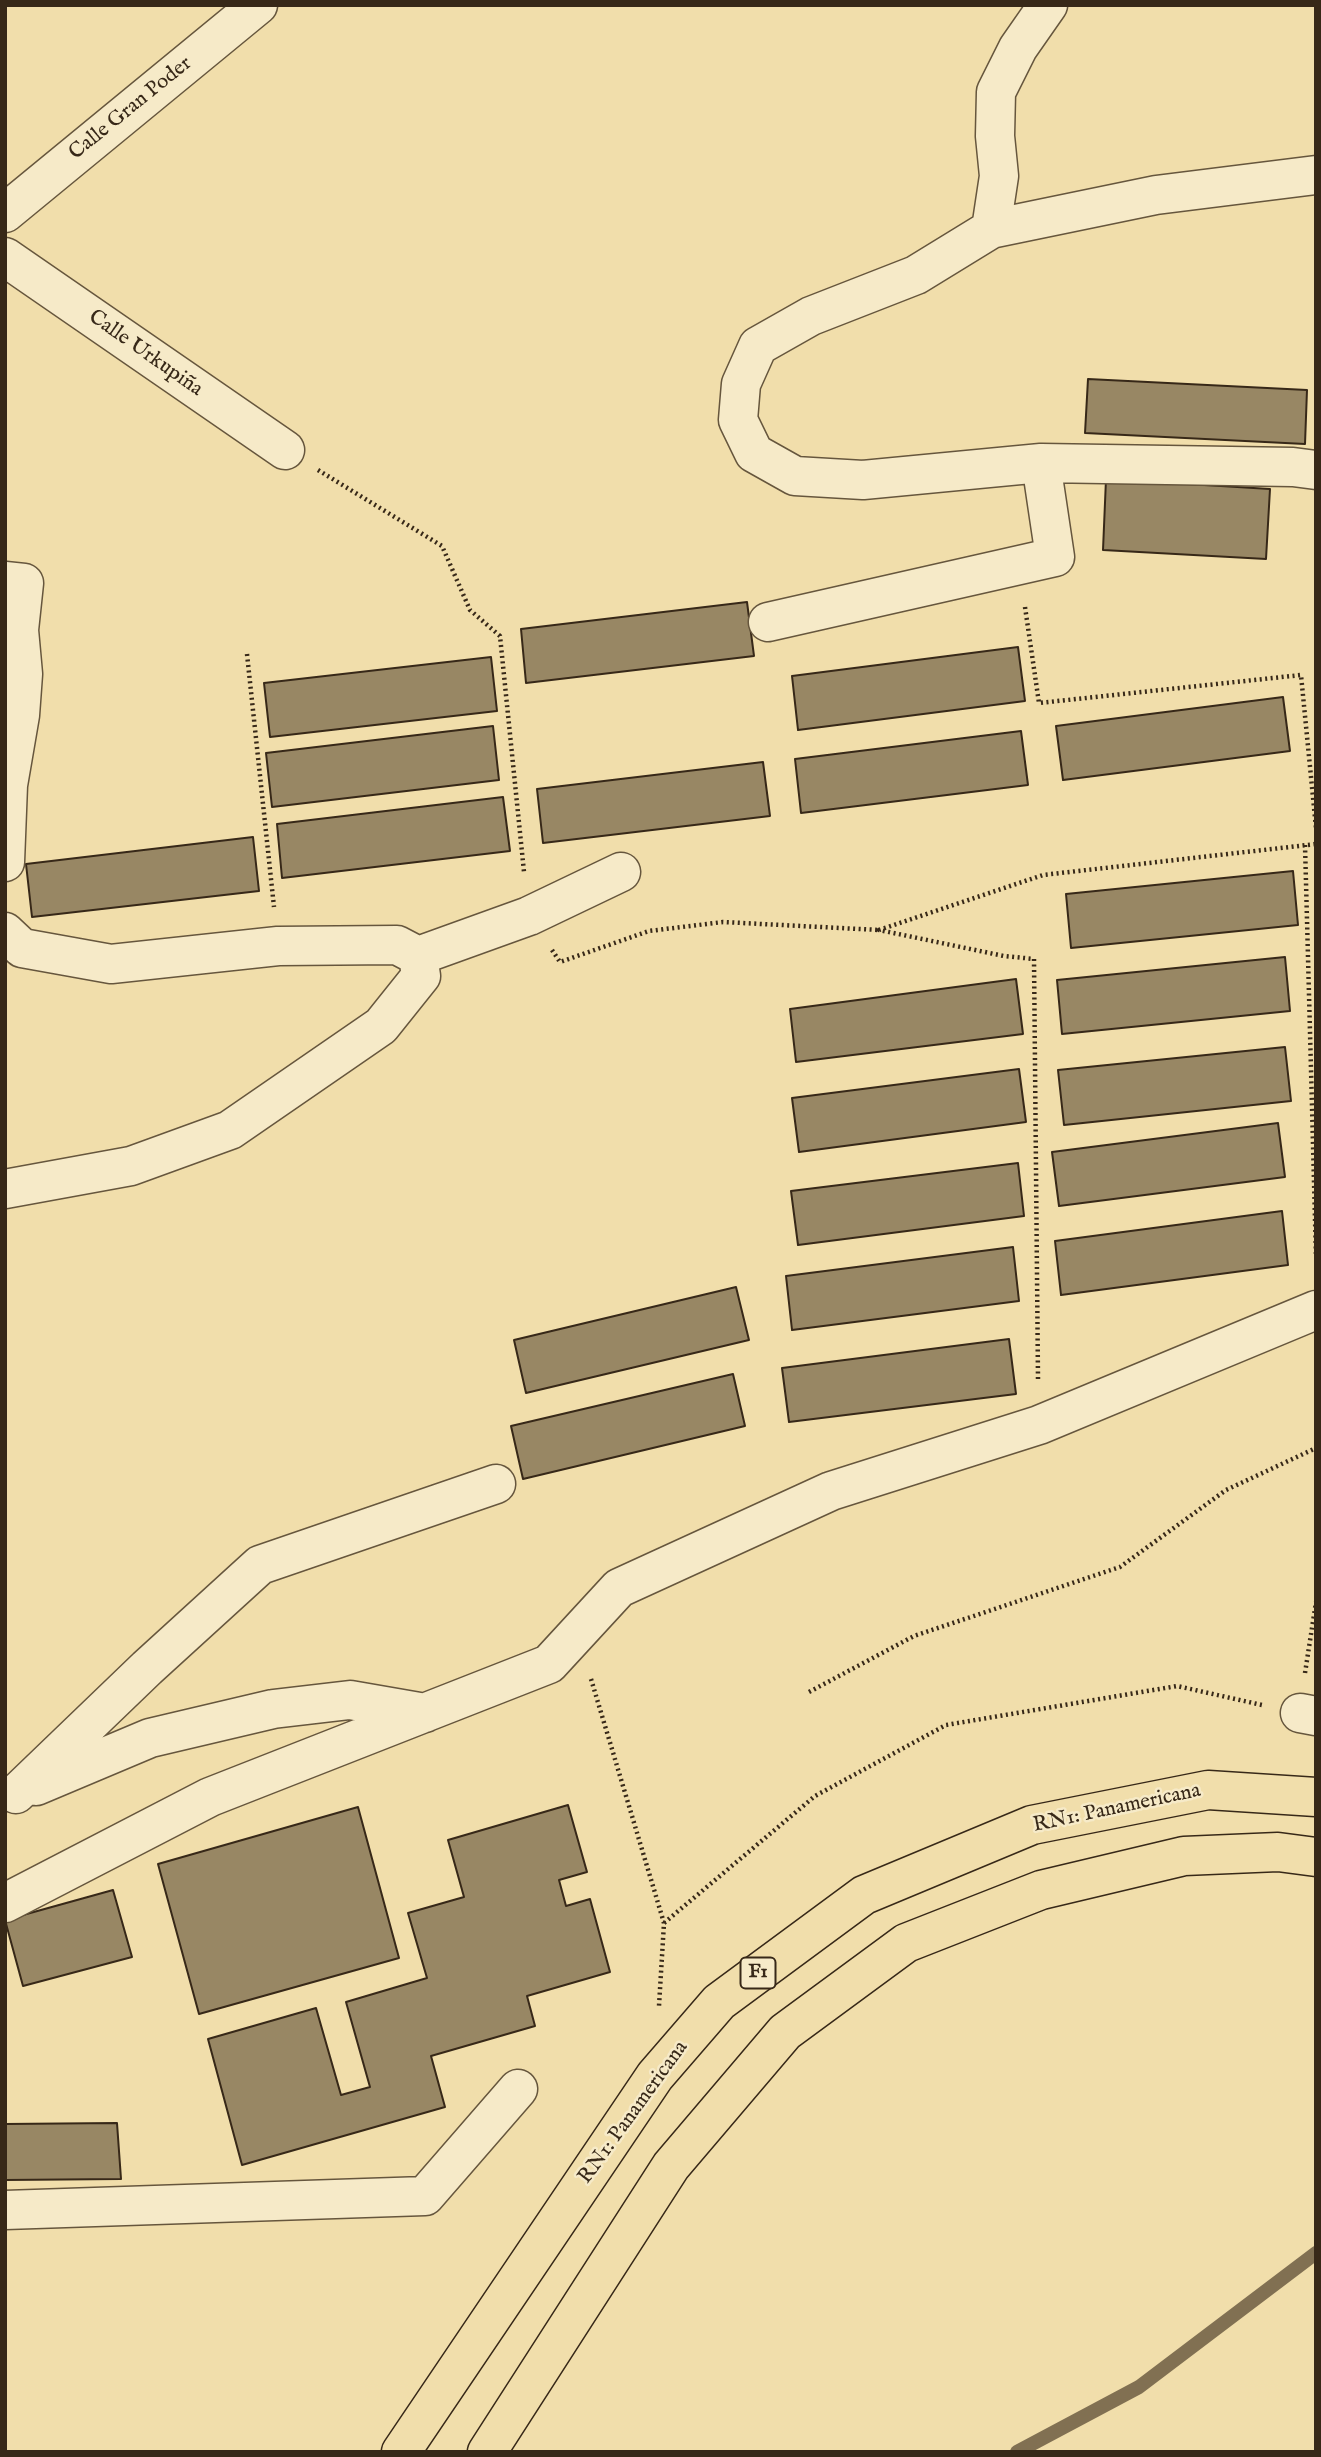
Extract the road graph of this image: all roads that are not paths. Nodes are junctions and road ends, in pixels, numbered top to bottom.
1 (258, 5) edge
2 (1048, 5) edge
3 (1316, 174) edge
4 (5, 213) edge
5 (991, 229) junction
6 (5, 257) edge
7 (285, 450) road end
8 (1041, 463) junction
9 (1316, 470) edge
10 (5, 581) edge
11 (768, 622) dead end
12 (5, 862) edge
13 (621, 872) dead end
14 (5, 932) edge
15 (418, 956) junction
16 (5, 1189) edge
17 (1316, 1310) edge
18 (496, 1483) dead end
19 (425, 1713) junction
20 (11, 1797) edge
21 (1316, 1797) edge
22 (1316, 1857) edge
23 (5, 1903) edge
24 (518, 2090) dead end
25 (5, 2210) edge
26 (401, 2452) edge
27 (487, 2452) edge

1 - 4 street, Calle Gran Poder
2 - 5 street
3 - 5 street
5 - 8 street
6 - 7 street, Calle Urkupiña
8 - 9 street
8 - 11 street
10 - 12 street
13 - 15 street
14 - 15 street
15 - 16 street
17 - 19 street
18 - 20 street
19 - 20 street
19 - 23 street
21 - 26 highway, RN1: Panamericana / F1
22 - 27 highway
24 - 25 street

